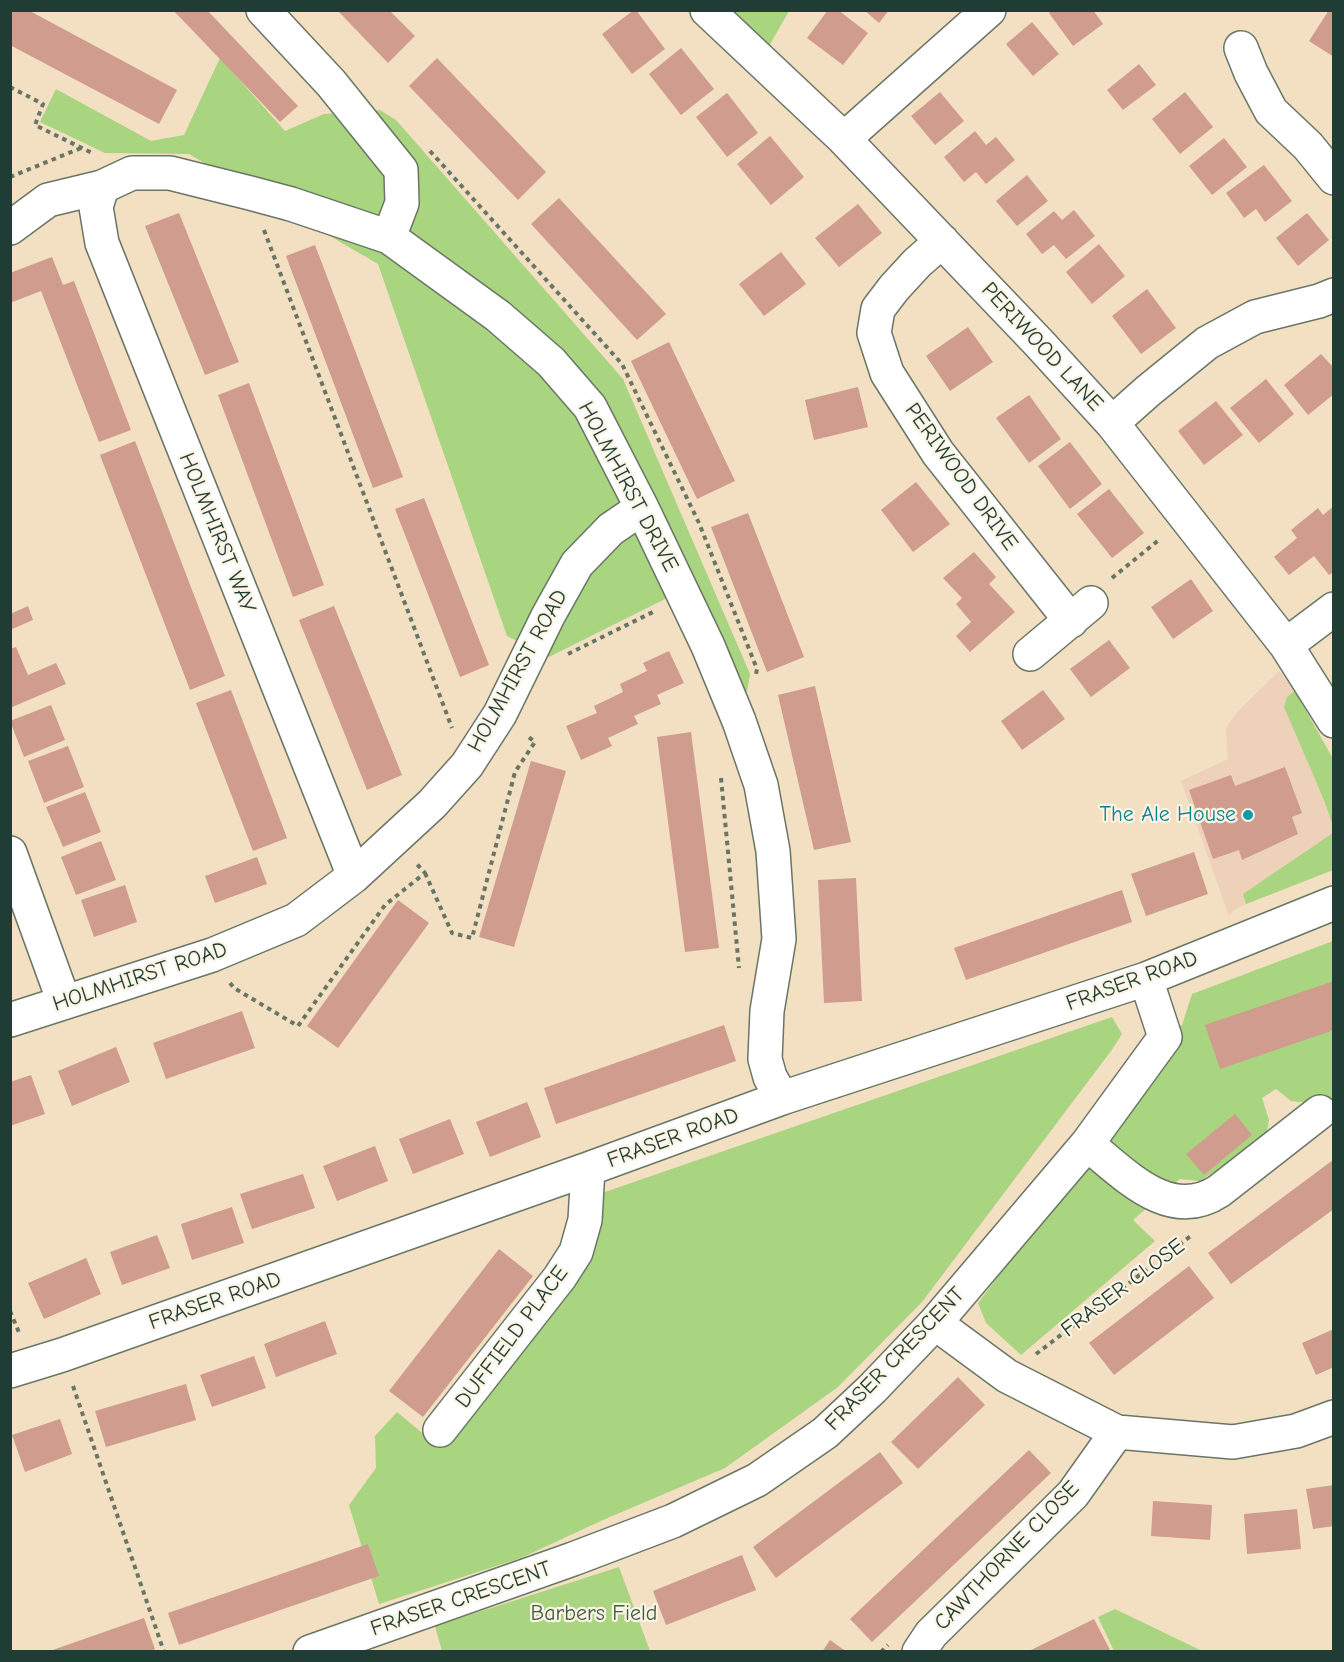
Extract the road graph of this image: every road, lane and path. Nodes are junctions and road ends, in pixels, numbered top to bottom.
1 (263, 10) edge
2 (989, 10) edge
3 (710, 12) edge
4 (1241, 48) dead end
5 (10, 87) edge
6 (844, 139) junction
7 (81, 148) junction
8 (132, 173) junction
9 (10, 177) edge
10 (1334, 178) edge
11 (102, 187) junction
12 (249, 192) junction
13 (10, 228) edge
14 (388, 237) junction
15 (942, 241) junction
16 (1334, 296) edge
17 (1112, 423) junction
18 (642, 508) junction
19 (1186, 517) junction
20 (684, 596) junction
21 (1334, 609) edge
22 (1081, 612) junction
23 (1286, 645) junction
24 (1030, 654) dead end
25 (518, 677) junction
26 (500, 714) junction
27 (1334, 721) edge
28 (466, 765) junction
29 (721, 773) dead end
30 (394, 841) junction
31 (10, 853) edge
32 (425, 873) junction
33 (354, 876) junction
34 (1334, 903) edge
35 (212, 955) junction
36 (739, 971) dead end
37 (1146, 979) junction
38 (64, 1002) junction
39 (10, 1020) edge
40 (782, 1098) junction
41 (1320, 1112) dead end
42 (1087, 1144) junction
43 (588, 1169) junction
44 (1219, 1191) junction
45 (934, 1323) junction
46 (62, 1354) junction
47 (10, 1371) edge
48 (1007, 1376) junction
49 (1334, 1417) edge
50 (440, 1430) dead end
51 (1117, 1432) junction
52 (164, 1652) edge
53 (310, 1652) edge
54 (919, 1652) edge

1 - 14 street
2 - 6 street
3 - 6 street, PERIWOOD LANE
4 - 10 street
5 - 7 path
6 - 15 street, PERIWOOD LANE
7 - 8 path
7 - 9 path
8 - 11 street, HOLMHIRST DRIVE
8 - 12 street, HOLMHIRST DRIVE
11 - 13 street, HOLMHIRST DRIVE
11 - 33 street, HOLMHIRST WAY
12 - 14 street, HOLMHIRST DRIVE
12 - 28 path
14 - 18 street, HOLMHIRST DRIVE
15 - 17 street, PERIWOOD LANE
15 - 22 street, PERIWOOD DRIVE
16 - 17 street
17 - 19 street, PERIWOOD LANE
18 - 20 street, HOLMHIRST DRIVE
18 - 25 street, HOLMHIRST ROAD
19 - 22 path
19 - 23 street, PERIWOOD LANE
20 - 25 path
20 - 40 street, HOLMHIRST DRIVE
21 - 23 street
22 - 24 street
23 - 27 street, PERIWOOD LANE
25 - 26 street, HOLMHIRST ROAD
26 - 28 street, HOLMHIRST ROAD
26 - 32 path
28 - 30 street, HOLMHIRST ROAD
29 - 36 path
30 - 32 path
30 - 33 street, HOLMHIRST ROAD
31 - 38 street
32 - 35 path
33 - 35 street, HOLMHIRST ROAD
34 - 37 street, FRASER ROAD
35 - 38 street, HOLMHIRST ROAD
37 - 40 street, FRASER ROAD
37 - 42 street, FRASER CRESCENT
38 - 39 street, HOLMHIRST ROAD
40 - 43 street, FRASER ROAD
41 - 44 street, FRASER CLOSE
42 - 44 street, FRASER CLOSE
42 - 45 street, FRASER CRESCENT
43 - 46 street, FRASER ROAD
43 - 50 street, DUFFIELD PLACE
44 - 48 path, FRASER CLOSE
45 - 48 street
45 - 53 street, FRASER CRESCENT
46 - 47 street, FRASER ROAD
46 - 52 path
48 - 51 street
49 - 51 street
51 - 54 street, CAWTHORNE CLOSE

